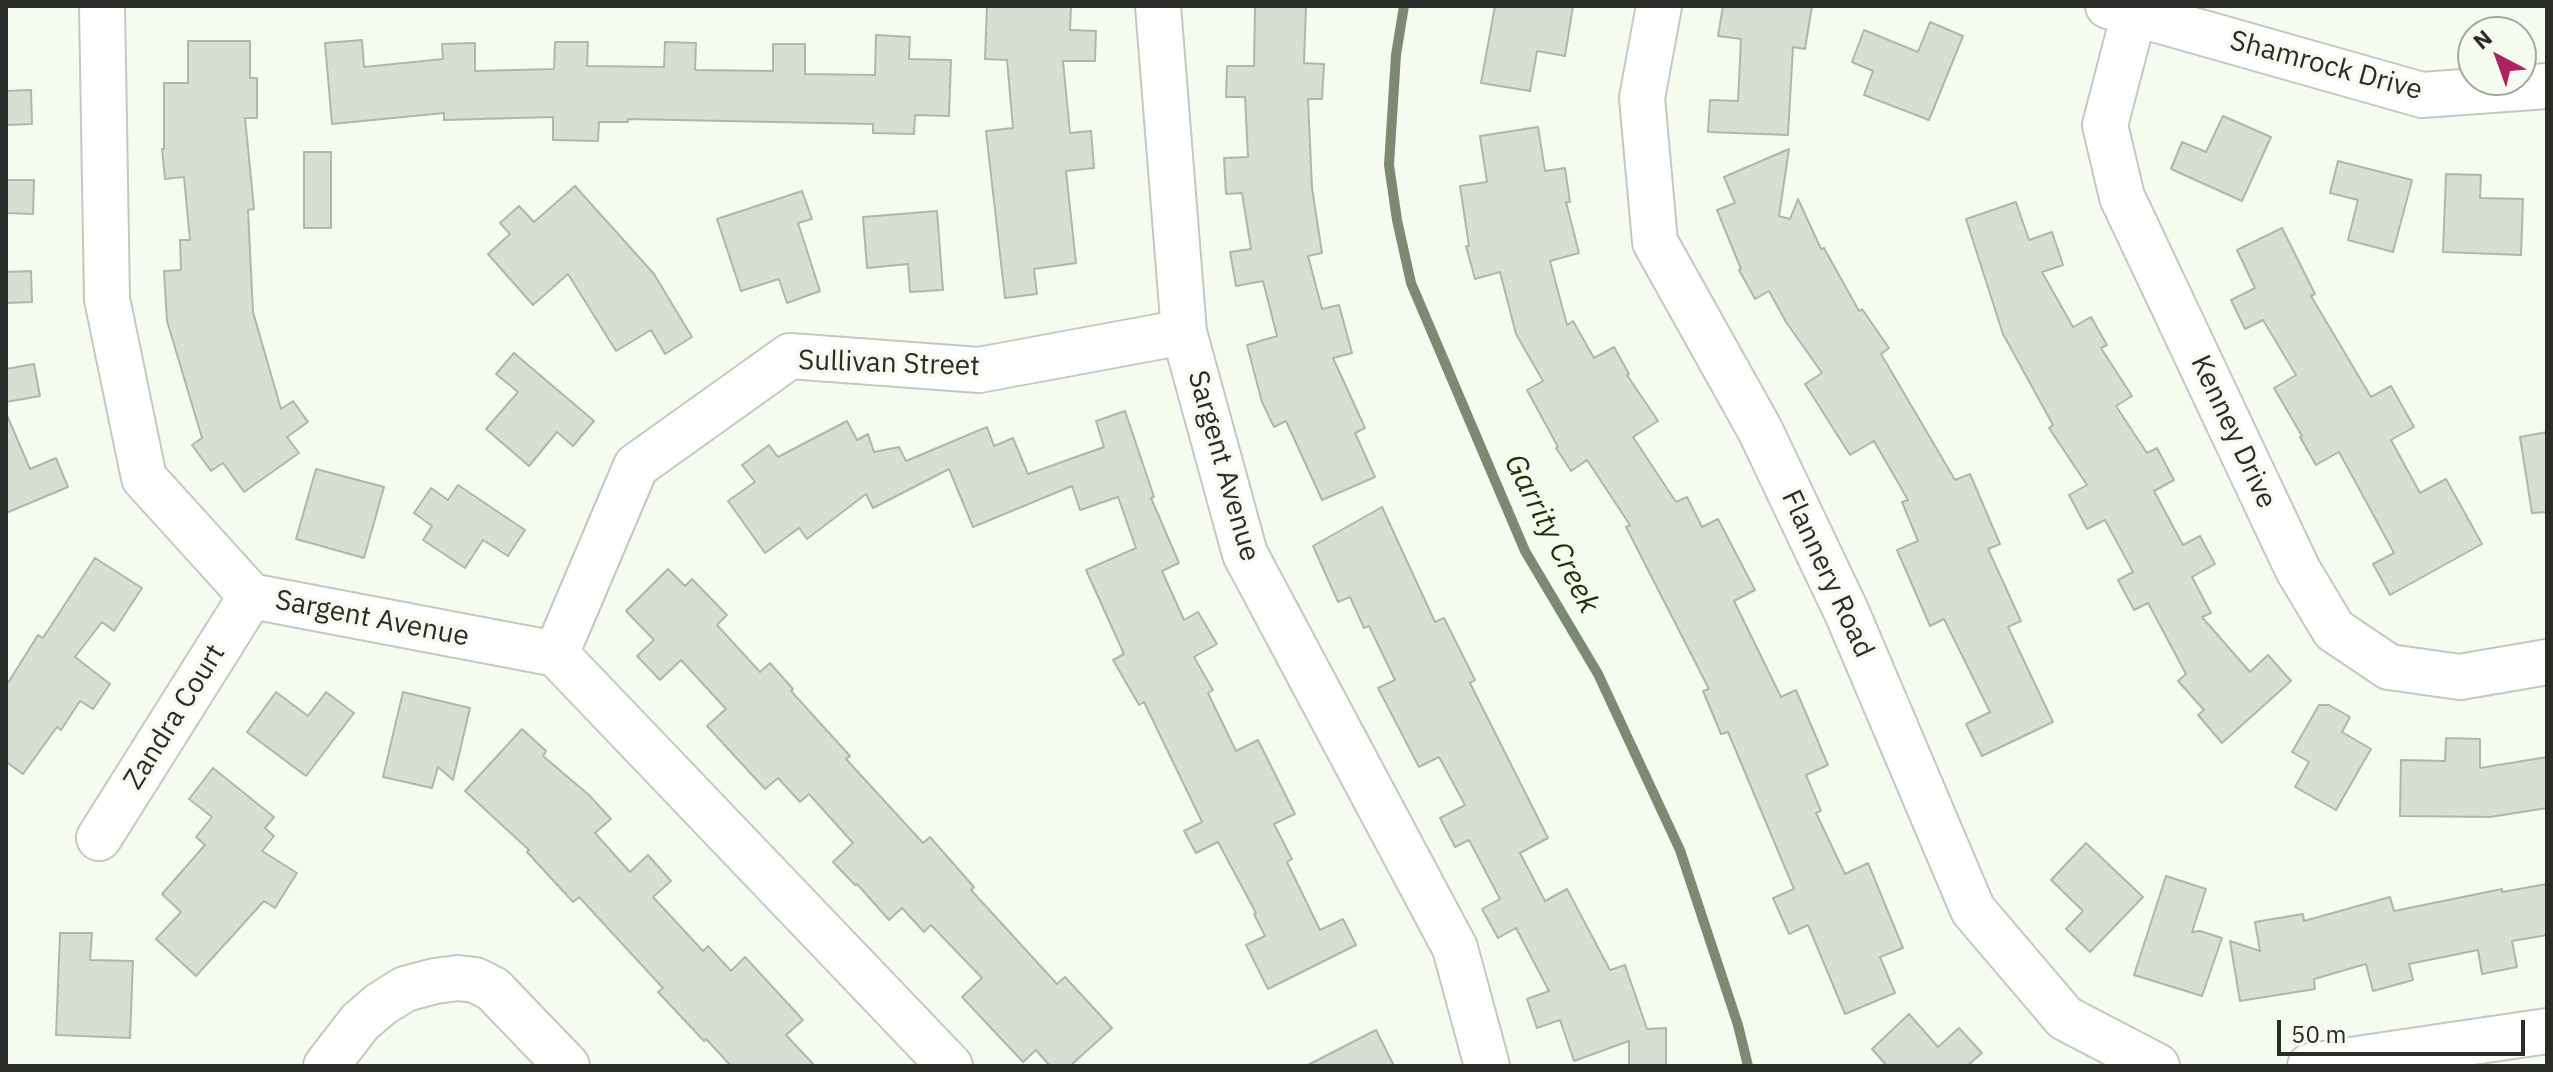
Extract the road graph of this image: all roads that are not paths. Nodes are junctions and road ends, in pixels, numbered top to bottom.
1 (102, 6) edge
2 (1158, 6) edge
3 (1659, 6) edge
4 (2121, 10) edge
5 (2547, 86) edge
6 (1184, 332) junction
7 (251, 596) junction
8 (556, 654) junction
9 (2547, 662) edge
10 (99, 838) dead end
11 (2547, 1031) edge
12 (326, 1066) edge
13 (567, 1066) edge
14 (950, 1066) edge
15 (1487, 1066) edge
16 (2157, 1066) edge
17 (2310, 1066) edge

1 - 7 street, Sargent Avenue
2 - 6 street, Sargent Avenue
3 - 16 street, Flannery Road
4 - 5 street, Shamrock Drive
4 - 9 street, Kenney Drive
6 - 8 street, Sullivan Street
6 - 15 street, Sargent Avenue
7 - 8 street, Sargent Avenue
7 - 10 street, Zandra Court
8 - 14 street
11 - 17 street
12 - 13 street

